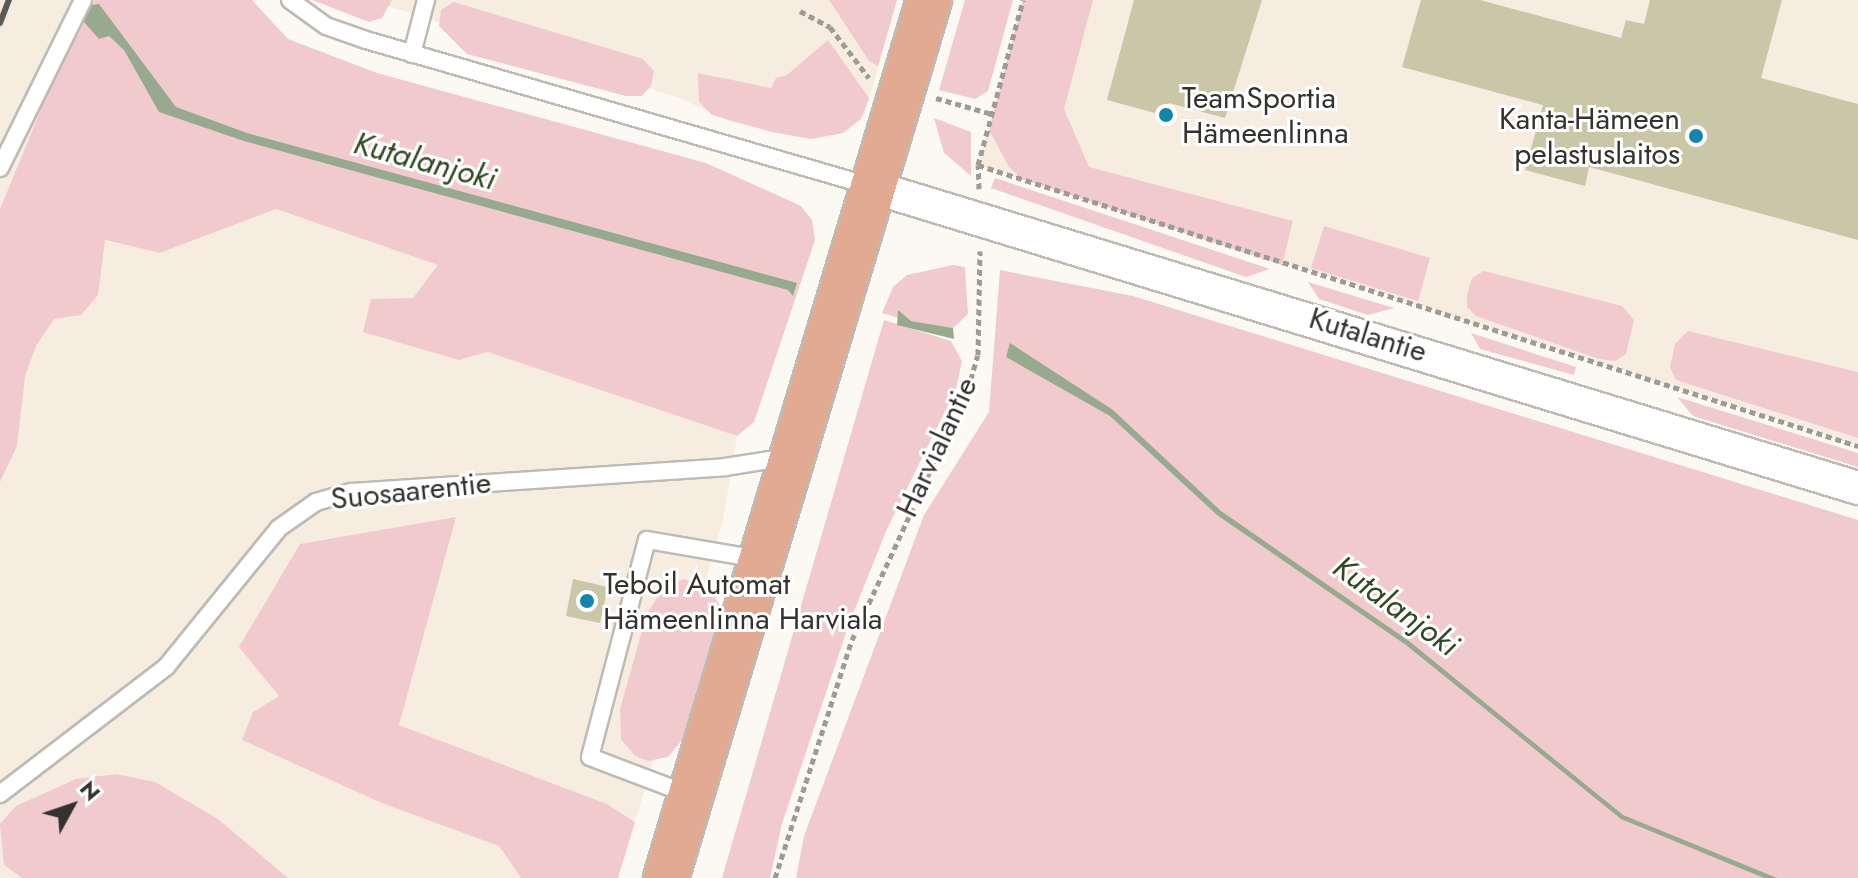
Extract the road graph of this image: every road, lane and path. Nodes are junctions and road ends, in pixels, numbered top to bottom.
1 (83, 0) edge
2 (290, 0) edge
3 (426, 0) edge
4 (929, 0) edge
5 (1023, 0) edge
6 (800, 11) dead end
7 (412, 54) junction
8 (904, 88) junction
9 (992, 114) junction
10 (978, 165) junction
11 (0, 168) edge
12 (876, 188) junction
13 (979, 222) junction
14 (1858, 446) edge
15 (795, 457) junction
16 (1858, 488) edge
17 (764, 560) junction
18 (0, 794) edge
19 (692, 795) junction
20 (666, 878) edge
21 (775, 878) edge

1 - 11 lane
2 - 7 lane
3 - 7 lane
4 - 8 main road
5 - 9 path, Harvialantie
6 - 8 path
7 - 12 lane
8 - 9 path
8 - 12 main road
9 - 10 path, Harvialantie
10 - 13 path, Harvialantie
10 - 14 path, Kutalantie
12 - 13 street, Kutalantie
12 - 15 main road
13 - 16 street, Kutalantie
13 - 21 path, Harvialantie
15 - 17 main road
15 - 18 lane, Suosaarentie
17 - 19 main road
17 - 19 lane
19 - 20 main road

